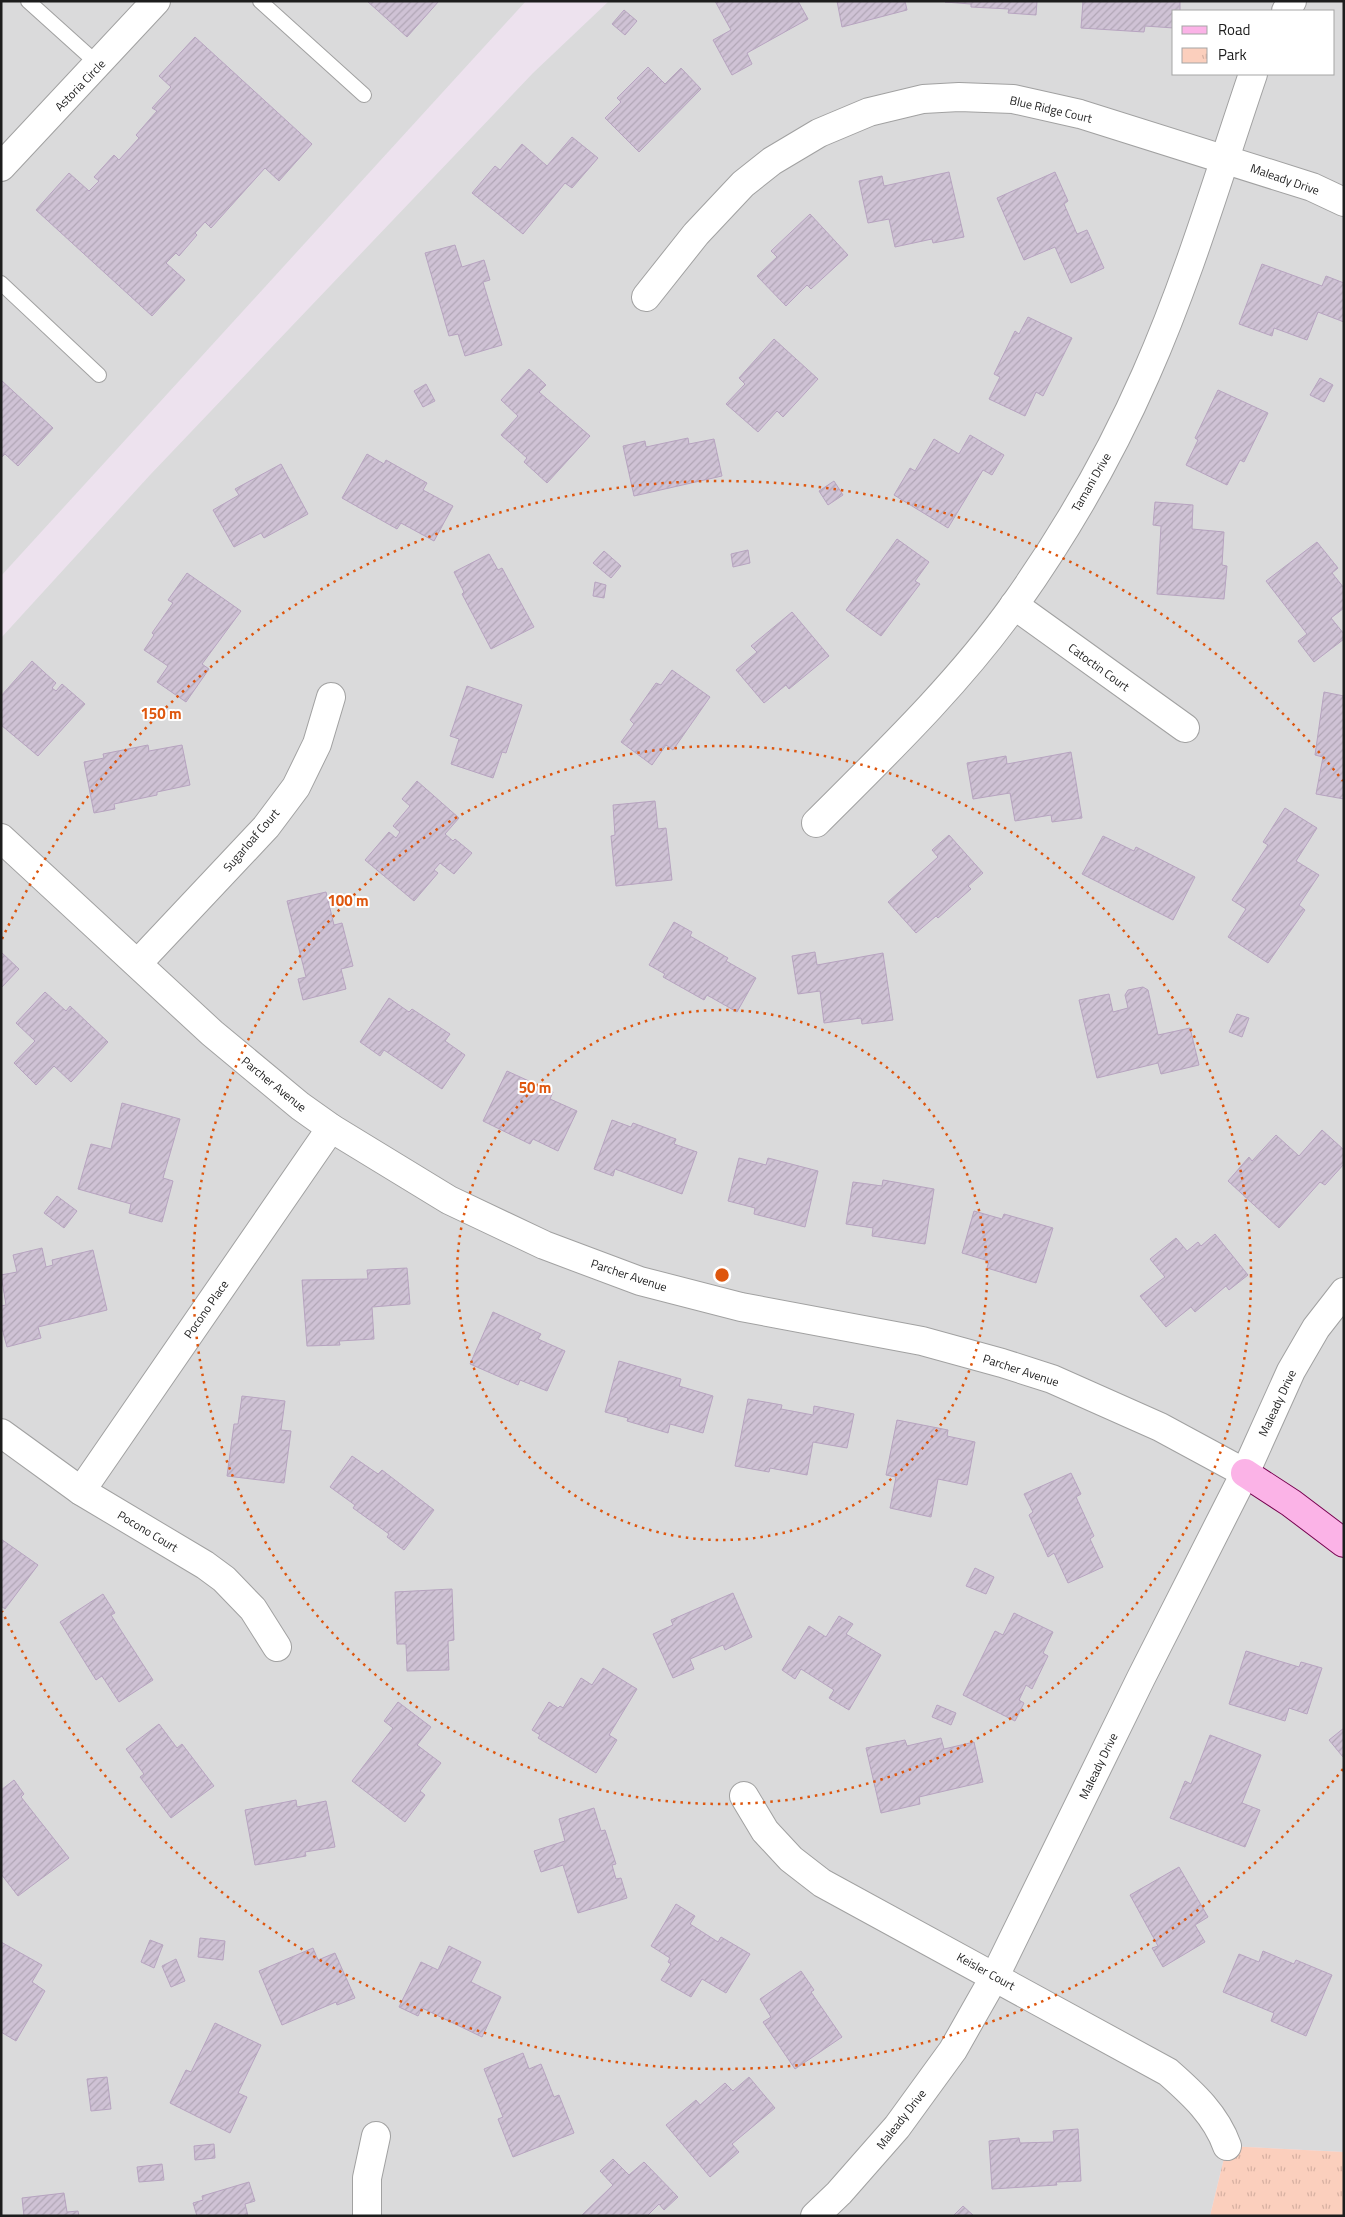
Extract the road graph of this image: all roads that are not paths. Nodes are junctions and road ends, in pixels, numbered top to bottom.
1 (28, 1) edge
2 (156, 1) edge
3 (260, 1) edge
4 (99, 65) junction
5 (1253, 75) edge
6 (364, 95) dead end
7 (1224, 159) junction
8 (1, 167) edge
9 (1344, 202) edge
10 (1, 283) edge
11 (646, 297) dead end
12 (99, 375) dead end
13 (1014, 605) junction
14 (331, 697) dead end
15 (1185, 728) dead end
16 (816, 823) dead end
17 (1, 838) edge
18 (138, 963) junction
19 (331, 1128) junction
20 (1344, 1292) edge
21 (1, 1433) edge
22 (1245, 1473) junction
23 (81, 1490) junction
24 (1344, 1543) edge
25 (277, 1647) dead end
26 (744, 1796) dead end
27 (995, 1976) junction
28 (376, 2136) dead end
29 (1227, 2146) dead end
30 (367, 2216) edge
31 (815, 2216) edge

1 - 4 lane
2 - 4 street, Astoria Circle
3 - 6 lane
4 - 8 street, Astoria Circle
5 - 7 street, Tamani Drive
7 - 9 street, Maleady Drive
7 - 11 street, Blue Ridge Court
7 - 13 street, Tamani Drive
10 - 12 lane
13 - 15 street, Catoctin Court
13 - 16 street, Tamani Drive
14 - 18 street, Sugarloaf Court
17 - 18 street, Parcher Avenue
18 - 19 street, Parcher Avenue
19 - 22 street, Parcher Avenue
19 - 23 street, Pocono Place
20 - 22 street, Maleady Drive
21 - 23 street, Pocono Court
22 - 24 street, Parcher Avenue
22 - 27 street, Maleady Drive
23 - 25 street, Pocono Court
26 - 27 street, Keisler Court
27 - 29 street, Keisler Court
27 - 31 street, Maleady Drive
28 - 30 street

